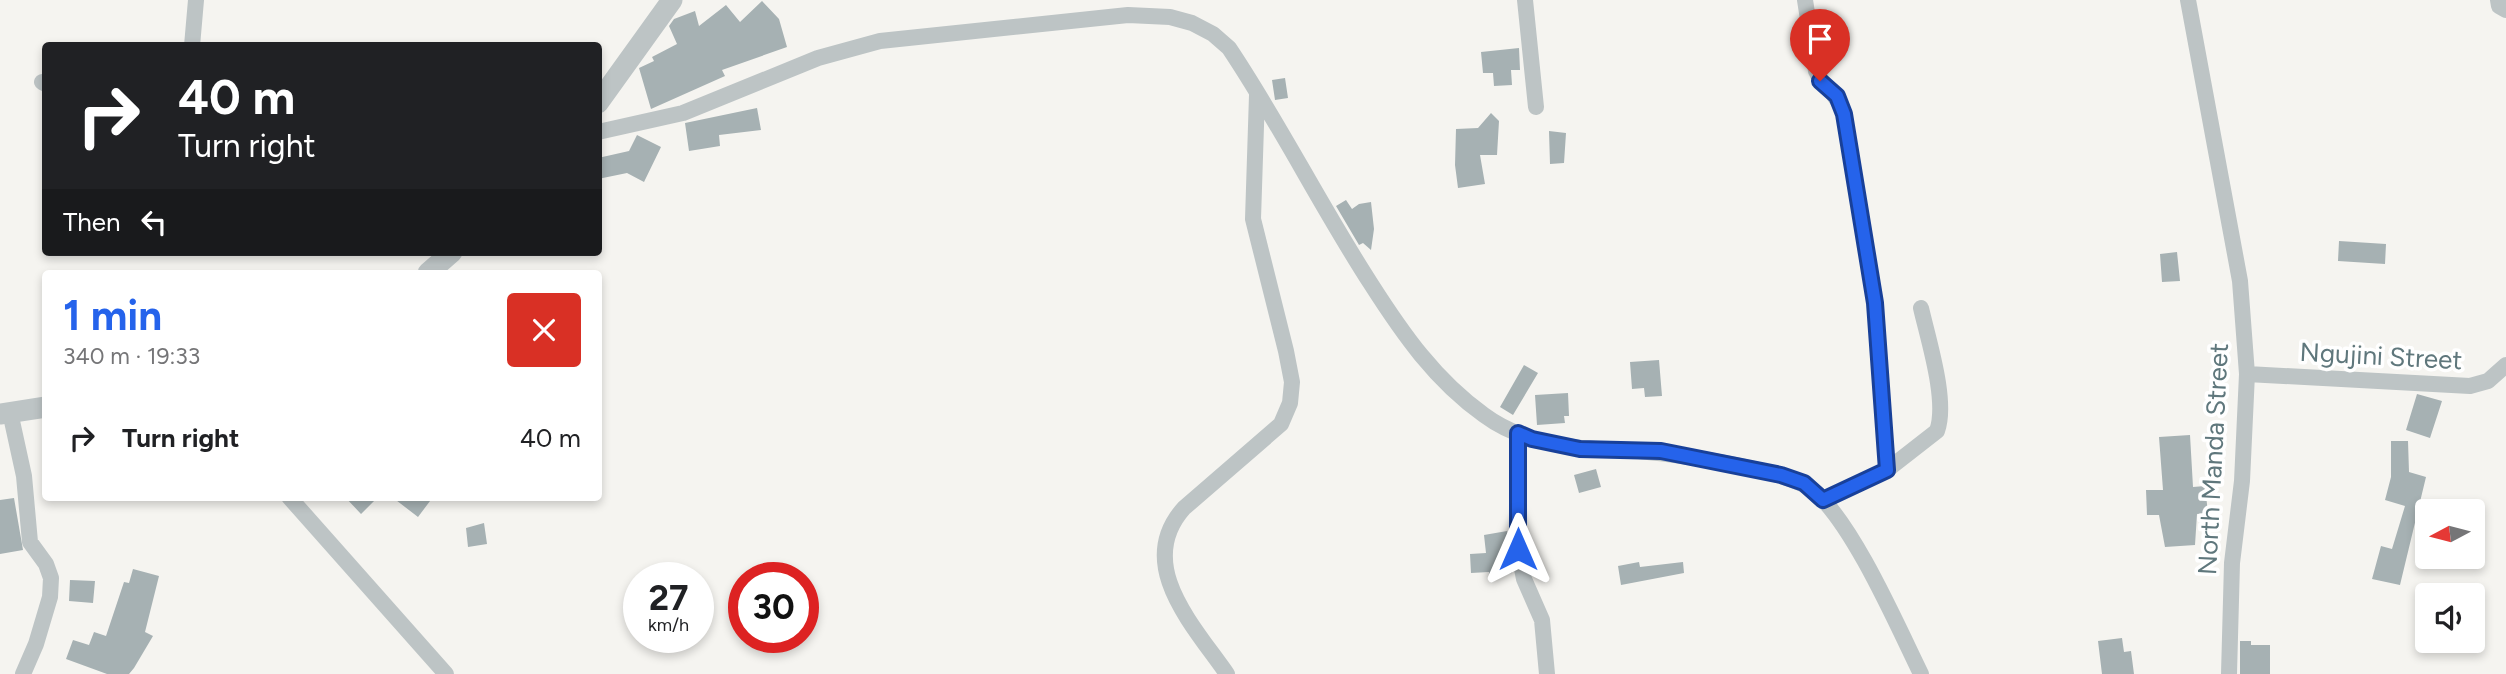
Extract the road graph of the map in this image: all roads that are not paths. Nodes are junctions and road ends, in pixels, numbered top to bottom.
1 (196, 0) edge
2 (672, 0) edge
3 (1525, 0) edge
4 (1805, 0) edge
5 (2188, 0) edge
6 (2498, 0) edge
7 (2506, 10) edge
8 (192, 42) edge
9 (1257, 95) junction
10 (602, 97) edge
11 (1536, 107) dead end
12 (602, 131) edge
13 (447, 256) edge
14 (431, 270) edge
15 (1921, 308) dead end
16 (2506, 365) edge
17 (2247, 374) junction
18 (42, 408) edge
19 (5, 413) edge
20 (1518, 433) junction
21 (1887, 470) junction
22 (1823, 500) junction
23 (293, 501) edge
24 (23, 674) edge
25 (446, 674) edge
26 (1227, 674) edge
27 (1548, 674) edge
28 (1921, 674) edge
29 (2229, 674) edge

1 - 8 street
2 - 10 street
3 - 11 street
4 - 21 street
5 - 17 street, North Manda Street
6 - 7 street
9 - 12 street
9 - 20 street
9 - 26 street
13 - 14 street
15 - 21 street
16 - 17 street, Ngujini Street
17 - 29 street, North Manda Street
18 - 19 street
19 - 24 street
20 - 22 street
20 - 27 street
21 - 22 street
22 - 28 street
23 - 25 street

